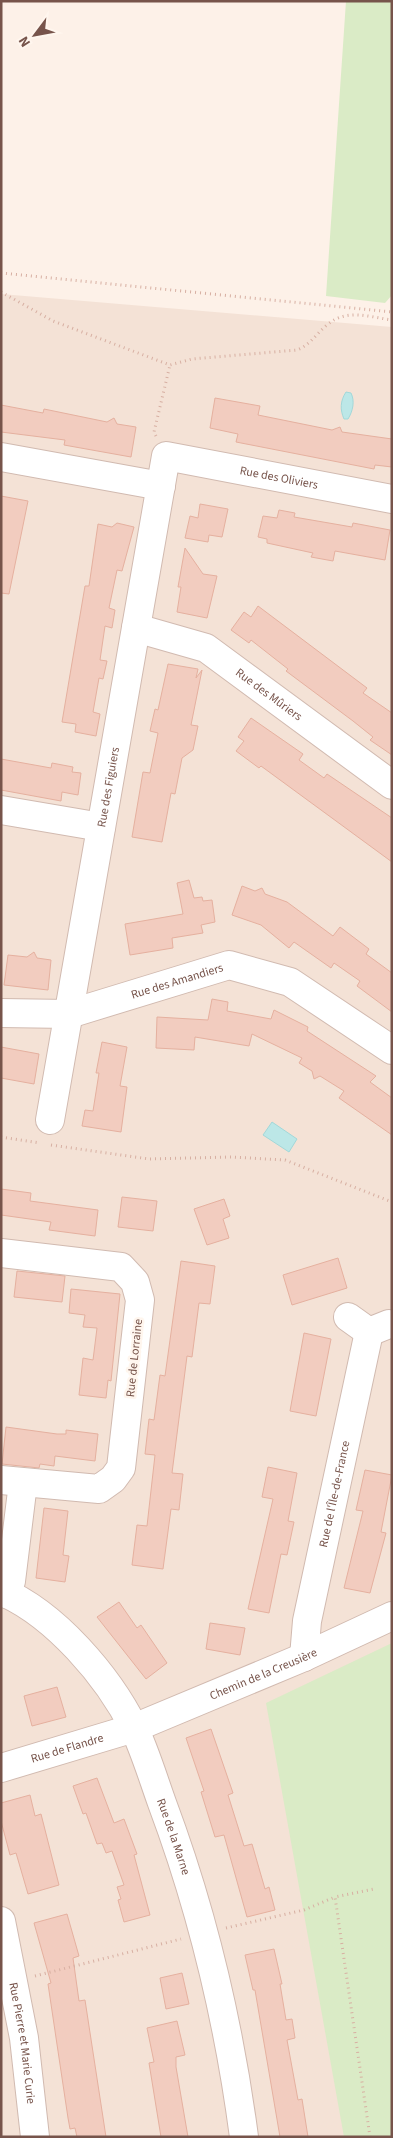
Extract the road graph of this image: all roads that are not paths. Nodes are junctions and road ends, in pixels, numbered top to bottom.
1 (166, 456) joint
2 (1, 457) edge
3 (161, 486) junction
4 (392, 499) edge
5 (136, 628) junction
6 (392, 785) edge
7 (1, 810) edge
8 (101, 827) junction
9 (1, 1013) edge
10 (69, 1014) junction
11 (392, 1050) edge
12 (50, 1120) dead end
13 (1, 1253) edge
14 (368, 1324) dead end
15 (12, 1482) edge
16 (4, 1593) edge
17 (392, 1616) edge
18 (304, 1657) junction
19 (134, 1728) junction
20 (1, 1768) edge
21 (1, 1921) edge
22 (35, 2137) edge
23 (244, 2137) edge

1 - 3 street, Rue des Figuiers
1 - 4 street, Rue des Oliviers
2 - 3 street
3 - 5 street, Rue des Figuiers
5 - 6 street, Rue des Mûriers
5 - 8 street, Rue des Figuiers
7 - 8 street
8 - 10 street, Rue des Figuiers
9 - 10 street, Rue des Amandiers
10 - 11 street, Rue des Amandiers
10 - 12 street, Rue des Figuiers
13 - 15 street, Rue de Lorraine
14 - 18 street, Rue de l'Île-de-France
15 - 16 street, Rue de Lorraine
16 - 19 street, Rue de la Marne
17 - 18 street, Chemin de la Creusière
18 - 19 street, Chemin de la Creusière
19 - 20 street, Rue de Flandre
19 - 23 street, Rue de la Marne
21 - 22 street, Rue Pierre et Marie Curie

